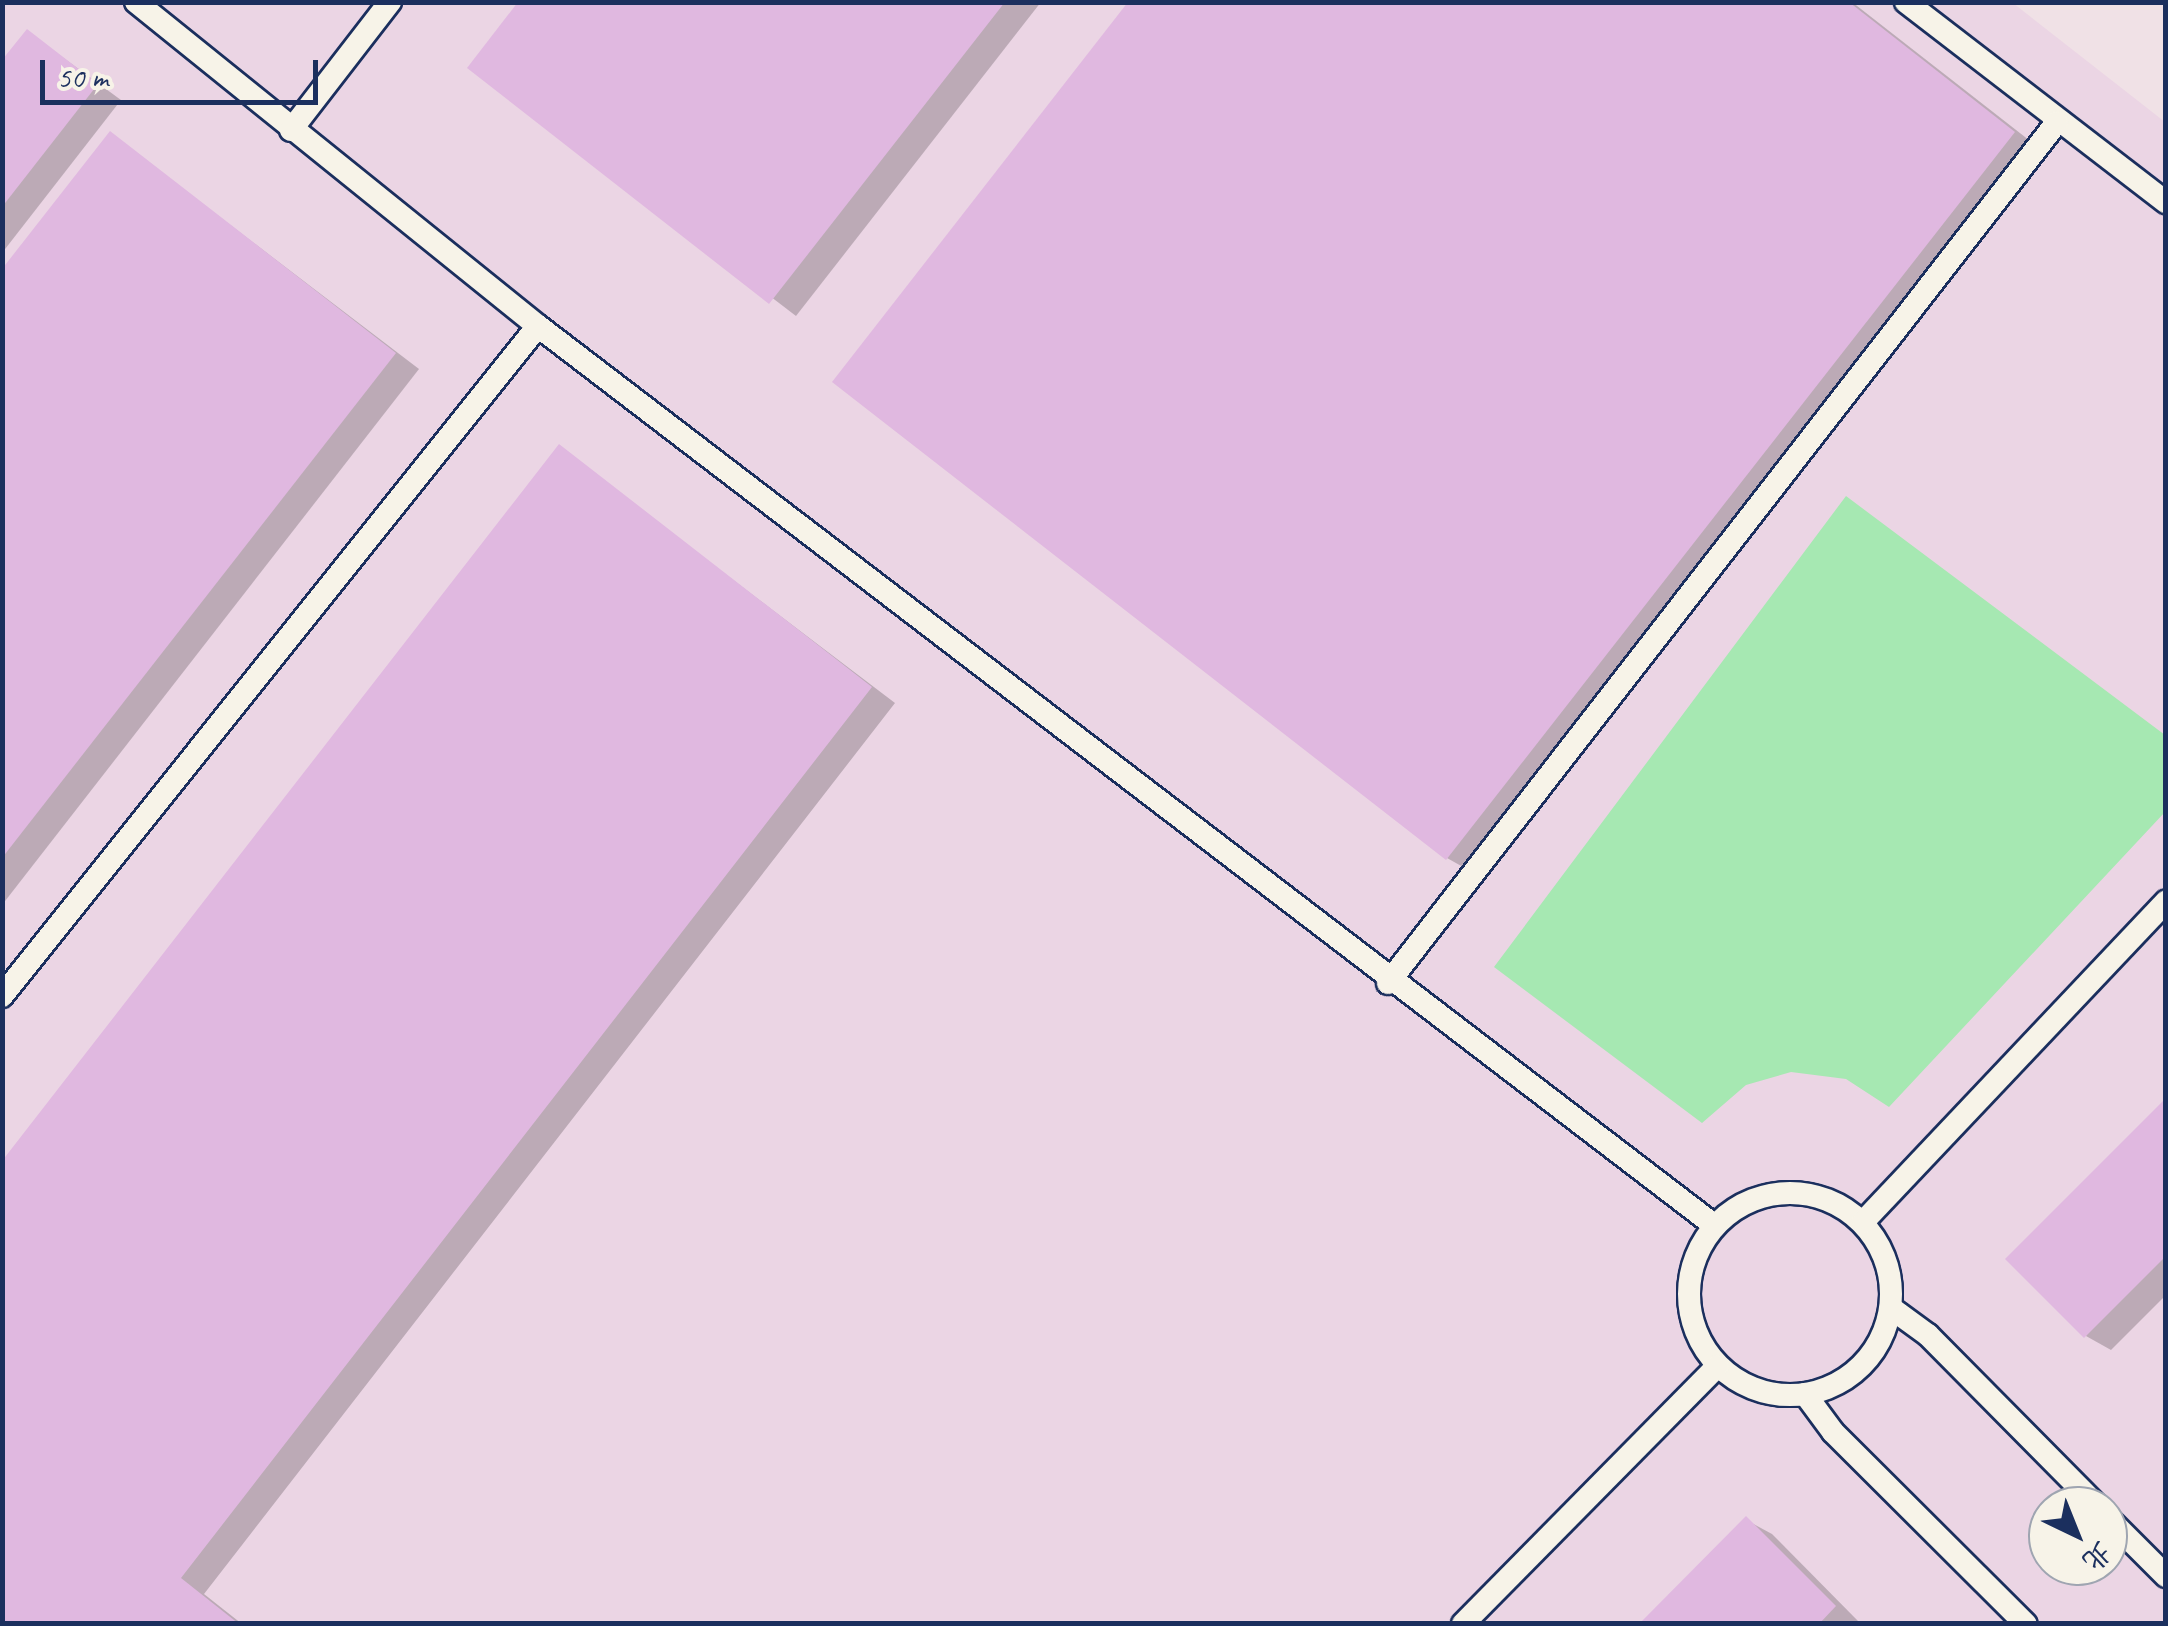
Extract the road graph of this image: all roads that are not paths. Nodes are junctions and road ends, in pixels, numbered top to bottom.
1 (136, 2) edge
2 (390, 2) edge
3 (1906, 2) edge
4 (2057, 122) junction
5 (291, 130) junction
6 (2166, 202) edge
7 (538, 326) junction
8 (2166, 902) edge
9 (1388, 982) junction
10 (2, 996) edge
11 (1863, 1222) junction
12 (1714, 1226) junction
13 (1891, 1308) junction
14 (1717, 1366) junction
15 (1805, 1394) junction
16 (2076, 1486) edge
17 (2128, 1538) edge
18 (2166, 1576) edge
19 (1462, 1624) edge
20 (2026, 1624) edge

1 - 5 lane
2 - 5 lane
3 - 4 lane
4 - 6 lane
4 - 9 lane
5 - 7 lane
7 - 9 lane
7 - 10 lane
8 - 11 lane
9 - 12 lane
11 - 12 lane
11 - 13 lane
12 - 14 lane
13 - 15 lane
13 - 16 lane
14 - 15 lane
14 - 19 lane
15 - 20 lane
17 - 18 lane

